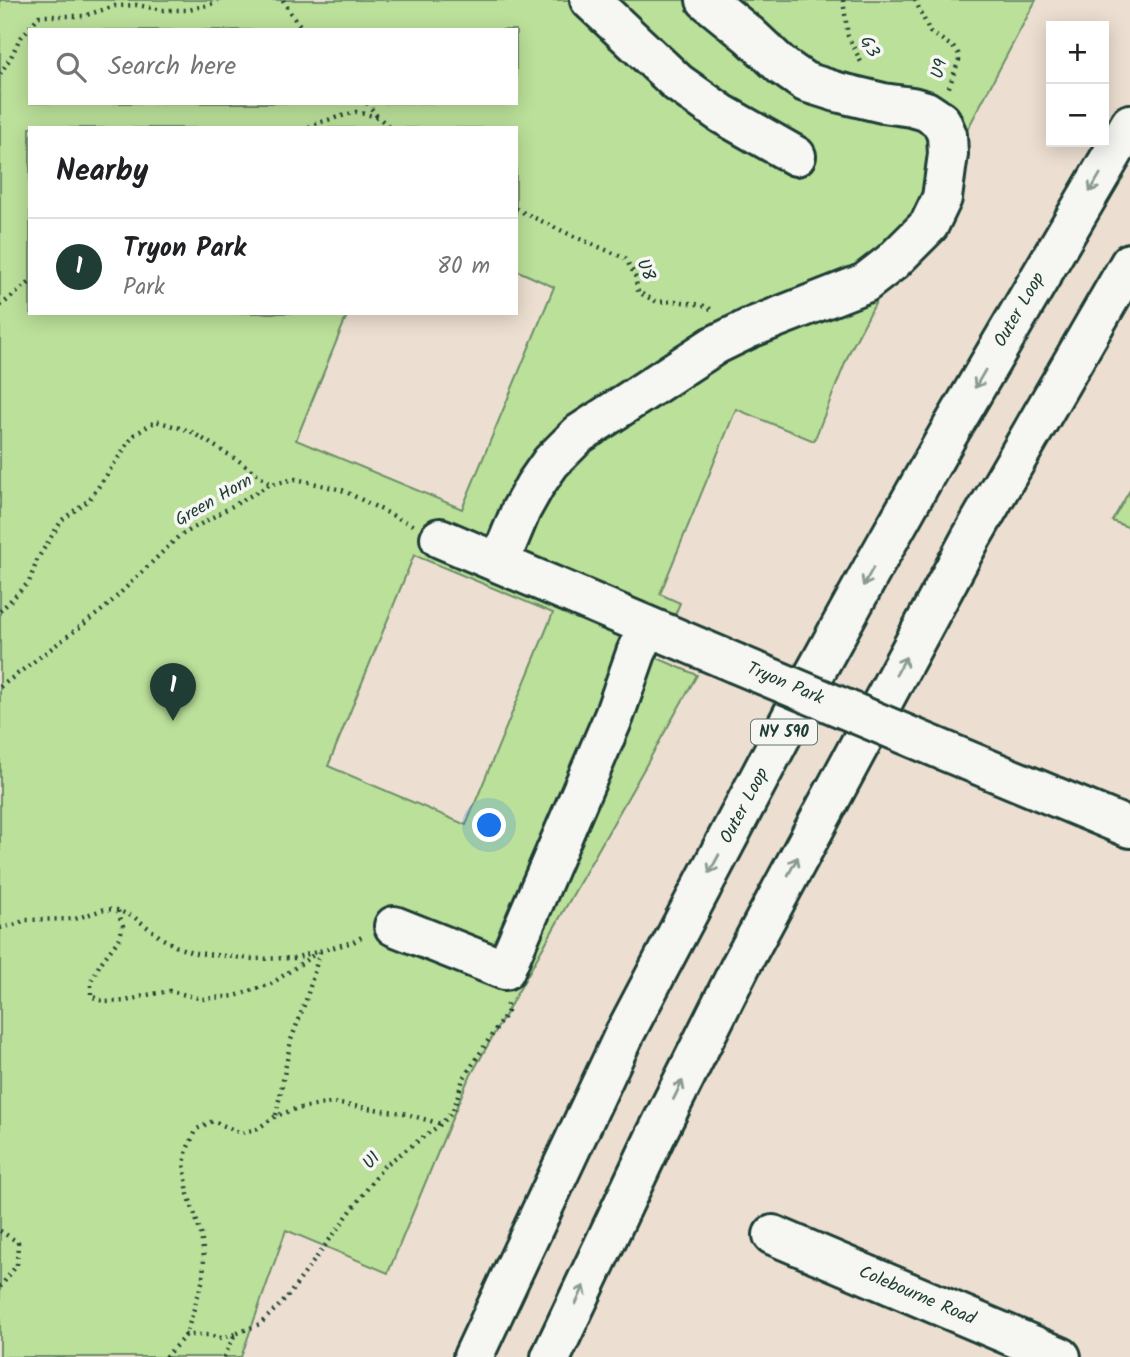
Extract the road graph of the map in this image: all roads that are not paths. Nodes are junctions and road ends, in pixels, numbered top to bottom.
1 (590, 0) edge
2 (706, 0) edge
3 (1130, 124) edge
4 (796, 156) dead end
5 (1130, 263) edge
6 (440, 538) road end
7 (499, 563) junction
8 (648, 626) junction
9 (1130, 828) edge
10 (394, 926) road end
11 (774, 1235) dead end
12 (473, 1357) edge
13 (551, 1357) edge
14 (1061, 1357) edge

1 - 4 main road
2 - 7 main road
3 -> 12 main road, Outer Loop / NY 590
13 -> 5 main road
6 - 7 main road, Tryon Park
7 - 8 main road, Tryon Park
8 - 9 main road, Tryon Park, bridge
8 - 10 main road
11 - 14 main road, Colebourne Road

